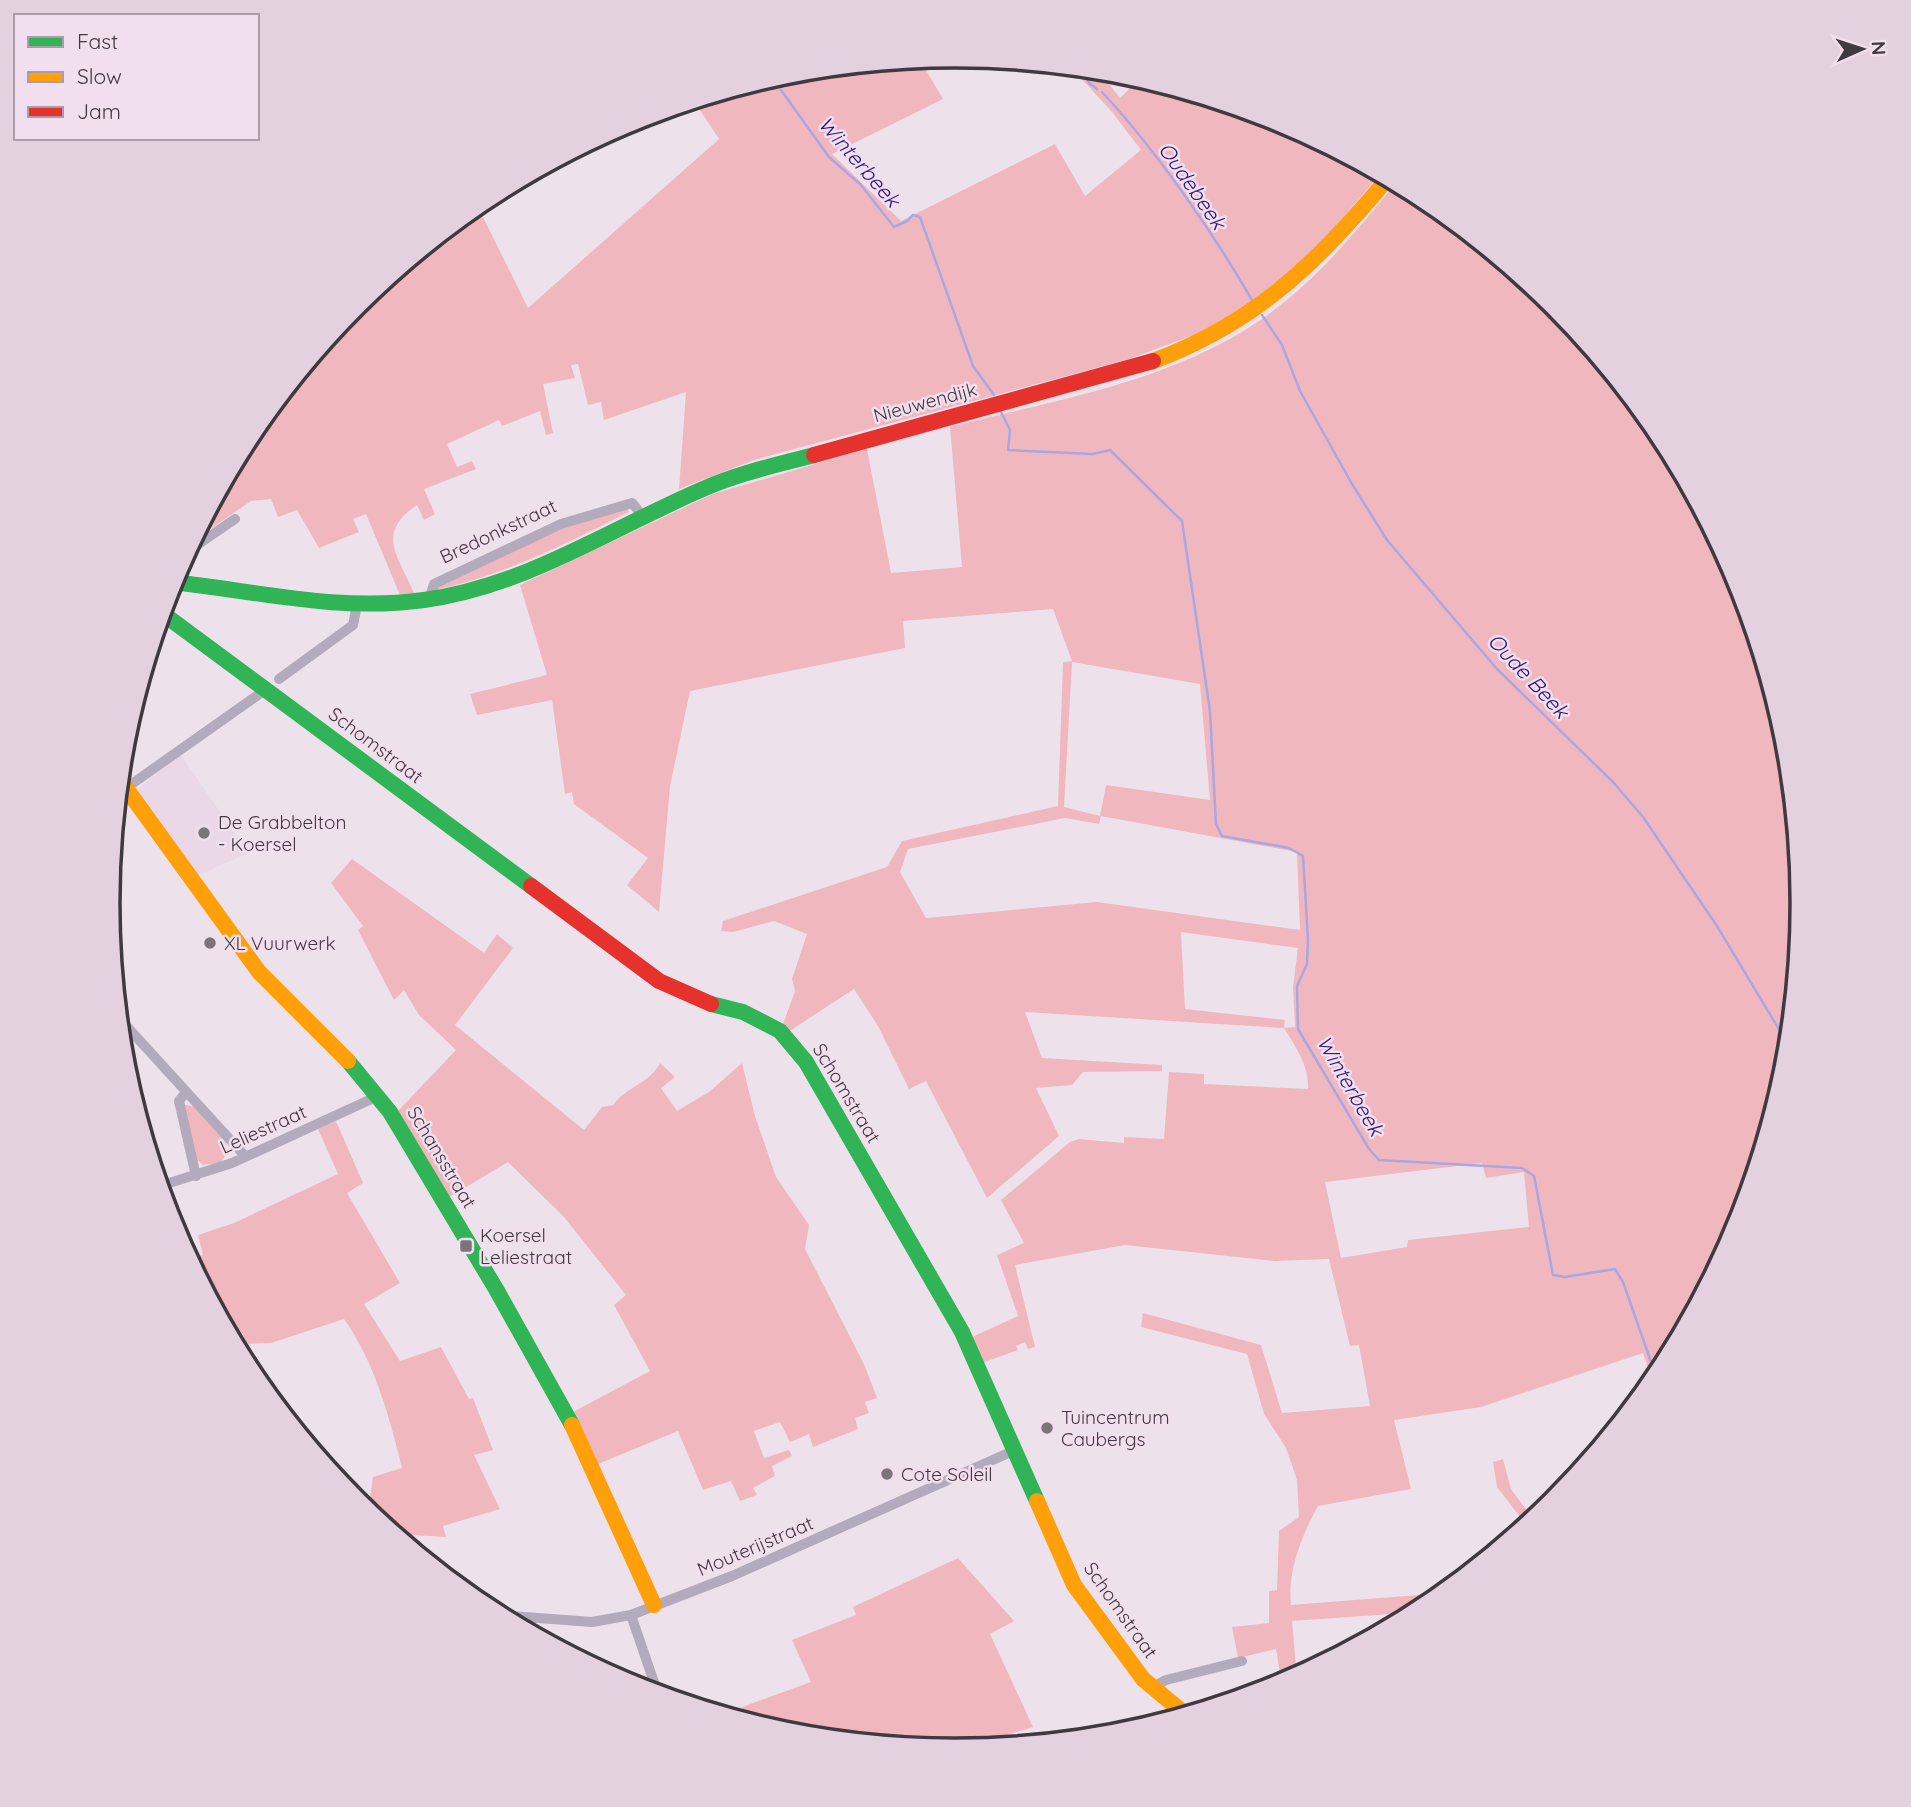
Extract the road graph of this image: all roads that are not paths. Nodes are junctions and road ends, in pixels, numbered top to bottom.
1 (1382, 185) edge
2 (642, 515) junction
3 (235, 519) dead end
4 (203, 541) edge
5 (187, 578) edge
6 (184, 583) edge
7 (210, 585) junction
8 (429, 600) junction
9 (357, 605) junction
10 (171, 620) edge
11 (279, 679) dead end
12 (265, 690) junction
13 (129, 782) edge
14 (127, 794) edge
15 (130, 1030) edge
16 (187, 1092) junction
17 (379, 1096) junction
18 (245, 1156) junction
19 (196, 1176) junction
20 (169, 1183) edge
21 (1013, 1451) junction
22 (654, 1605) junction
23 (631, 1615) junction
24 (521, 1617) edge
25 (1242, 1661) dead end
26 (653, 1681) edge
27 (1153, 1687) junction
28 (1178, 1708) edge

1 - 2 street, Nieuwendijk
2 - 8 street, Nieuwendijk
2 - 8 street, Bredonkstraat
3 - 4 street
5 - 7 street
6 - 7 street
7 - 9 street
8 - 9 street
9 - 11 street
10 - 12 street, Schomstraat
12 - 13 street
12 - 21 street, Schomstraat
14 - 17 street, Schansstraat
15 - 16 street
16 - 18 street
16 - 19 street
17 - 18 street, Leliestraat
17 - 22 street, Schansstraat
18 - 19 street, Leliestraat
19 - 20 street, Leliestraat
21 - 22 street, Mouterijstraat
21 - 27 street, Schomstraat
22 - 23 street, Mouterijstraat
23 - 24 street, Mouterijstraat
23 - 26 street
25 - 27 street, Schomstraat
27 - 28 street, Schomstraat

